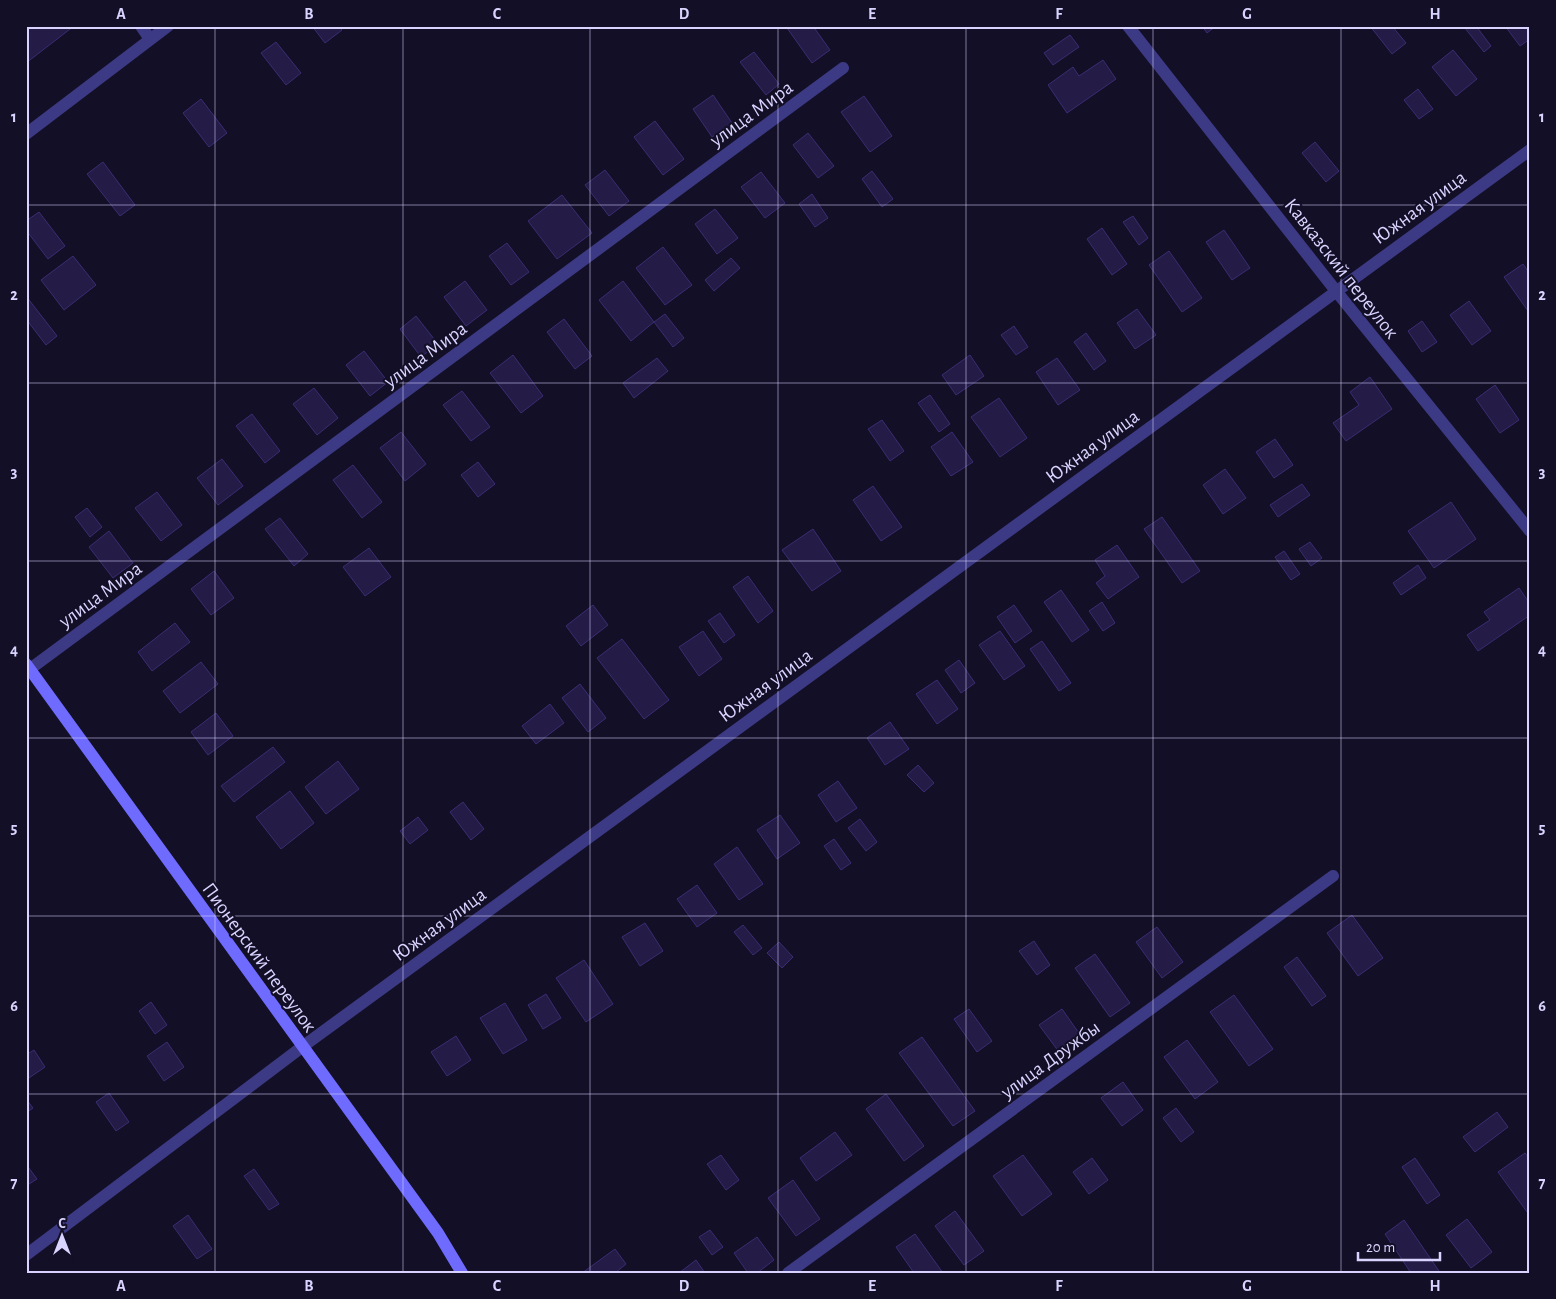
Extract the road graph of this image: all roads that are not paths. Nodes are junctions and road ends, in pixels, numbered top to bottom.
1 (141, 26) edge
2 (168, 26) edge
3 (1128, 26) edge
4 (150, 40) junction
5 (843, 68) dead end
6 (26, 134) edge
7 (1530, 150) edge
8 (1336, 291) junction
9 (1530, 531) edge
10 (28, 666) edge
11 (1333, 876) dead end
12 (302, 1047) junction
13 (26, 1255) edge
14 (462, 1273) edge
15 (788, 1273) edge

1 - 4 street
2 - 4 street
3 - 8 street, Кавказский переулок
4 - 6 street
5 - 10 street, улица Мира
7 - 8 street, Южная улица
8 - 9 street, Кавказский переулок
8 - 12 street, Южная улица
10 - 12 street, Пионерский переулок
11 - 15 street, улица Дружбы
12 - 13 street, Южная улица
12 - 14 street, Пионерский переулок

